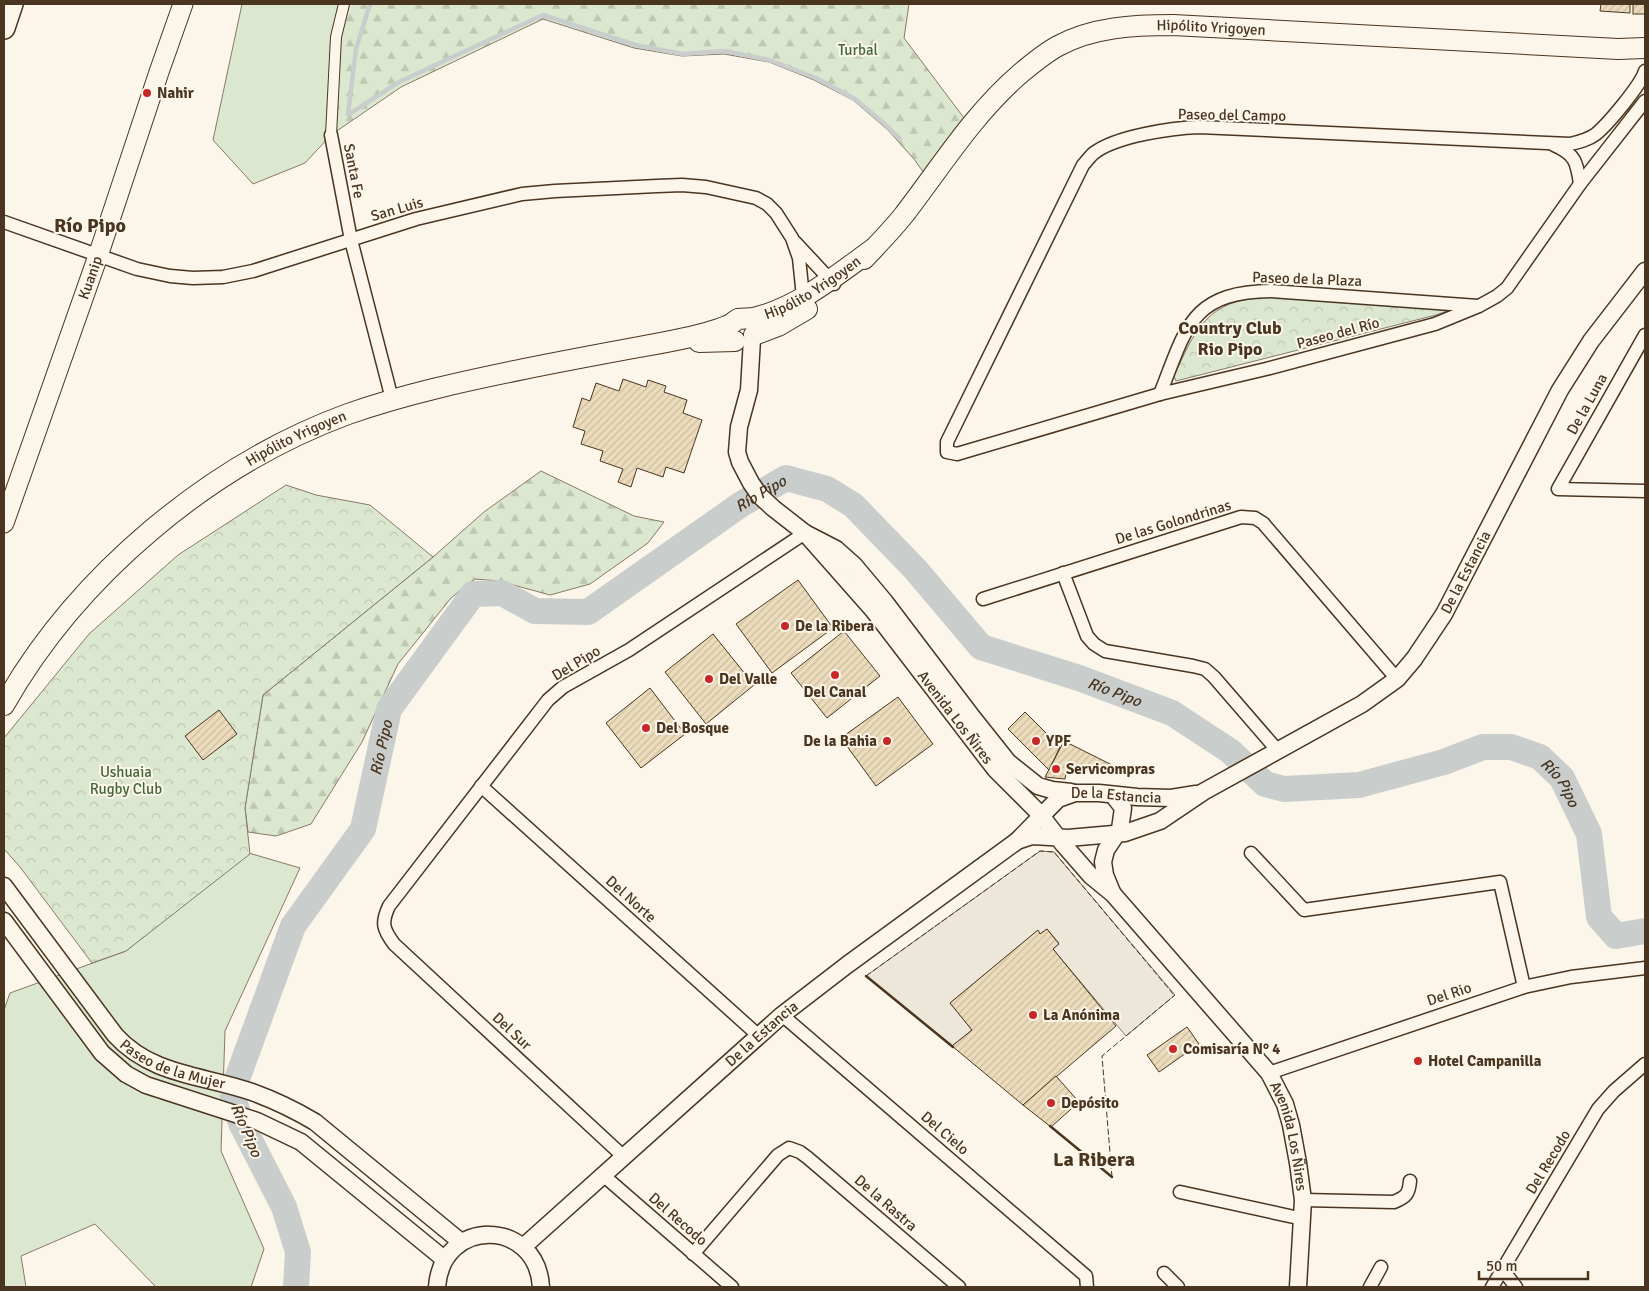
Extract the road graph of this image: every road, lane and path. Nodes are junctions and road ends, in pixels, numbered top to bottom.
1 (12, 4) edge
2 (183, 4) edge
3 (344, 4) edge
4 (4, 28) edge
5 (1645, 48) edge
6 (1645, 71) edge
7 (1645, 101) edge
8 (331, 135) joint
9 (1550, 144) junction
10 (1580, 184) junction
11 (4, 222) edge
12 (792, 238) junction
13 (351, 240) junction
14 (98, 256) junction
15 (1645, 271) edge
16 (833, 283) junction
17 (802, 297) junction
18 (1479, 306) junction
19 (743, 334) junction
20 (1645, 335) edge
21 (1631, 358) junction
22 (1645, 359) edge
23 (1160, 394) junction
24 (392, 399) junction
25 (947, 452) joint
26 (1645, 490) edge
27 (4, 523) edge
28 (805, 533) junction
29 (1063, 574) junction
30 (983, 599) dead end
31 (1397, 679) junction
32 (10, 689) edge
33 (4, 705) edge
34 (968, 722) junction
35 (1278, 751) junction
36 (481, 786) junction
37 (1075, 792) junction
38 (1203, 792) junction
39 (1113, 795) junction
40 (1041, 815) junction
41 (1117, 834) junction
42 (1059, 838) junction
43 (1017, 841) junction
44 (1252, 853) dead end
45 (4, 886) edge
46 (1113, 894) junction
47 (4, 921) edge
48 (383, 925) joint
49 (1645, 968) edge
50 (1524, 987) junction
51 (782, 1015) junction
52 (759, 1036) junction
53 (1645, 1064) edge
54 (1269, 1073) junction
55 (624, 1157) junction
56 (603, 1176) junction
57 (1410, 1181) dead end
58 (1180, 1192) dead end
59 (1303, 1200) junction
60 (1303, 1219) junction
61 (461, 1242) junction
62 (523, 1247) junction
63 (693, 1254) junction
64 (444, 1260) junction
65 (1381, 1267) dead end
66 (1503, 1270) junction
67 (1164, 1273) dead end
68 (1087, 1282) edge
69 (437, 1287) edge
70 (541, 1287) edge
71 (732, 1287) edge
72 (959, 1287) edge
73 (1178, 1287) edge
74 (1298, 1287) edge
75 (1370, 1287) edge
76 (1492, 1287) edge
77 (1516, 1287) edge

1 - 4 highway
2 - 14 main road, Kuanip
3 - 8 street, Santa Fe
5 - 16 main road, Hipólito Yrigoyen
6 - 9 street, Paseo del Campo
7 - 10 street, Paseo del Río
8 - 13 street, Santa Fe
9 - 10 street
9 - 25 street, Paseo del Campo
10 - 18 street, Paseo del Río
11 - 14 street, San Luis
12 - 13 street, San Luis
12 - 16 street, San Luis
12 - 17 street, San Luis
13 - 14 street, San Luis
13 - 24 street, Santa Fe
14 - 27 main road, Kuanip
15 - 31 street, De la Estancia
16 - 17 main road, Hipólito Yrigoyen
16 - 19 main road, Hipólito Yrigoyen
17 - 19 main road, Hipólito Yrigoyen
18 - 23 street, Paseo del Río
18 - 23 street, Paseo de la Plaza
19 - 24 main road, Hipólito Yrigoyen
19 - 28 street, Avenida Los Ñires
20 - 21 street, De la Luna
21 - 22 street
21 - 26 street, De la Luna
23 - 25 street, Paseo del Río
24 - 32 main road, Hipólito Yrigoyen
28 - 34 street, Avenida Los Ñires
28 - 36 street, Del Pipo
29 - 30 street, De las Golondrinas
29 - 31 street, De las Golondrinas
29 - 35 street
31 - 35 street, De la Estancia
32 - 33 main road, Hipólito Yrigoyen
34 - 37 street, Avenida Los Ñires
34 - 40 street, Avenida Los Ñires
35 - 38 street, De la Estancia
36 - 48 street, Del Pipo
36 - 52 street, Del Norte
37 - 39 street, De la Estancia
37 - 40 street, De la Estancia
38 - 39 street, De la Estancia
38 - 41 street, De la Estancia
39 - 41 street, Avenida Los Ñires
40 - 42 street, Avenida Los Ñires
40 - 43 street, De la Estancia
41 - 42 street, De la Estancia
41 - 46 street, Avenida Los Ñires
42 - 43 street, De la Estancia
42 - 46 street, Avenida Los Ñires
43 - 51 street, De la Estancia
44 - 50 street
45 - 61 street, Paseo de la Mujer
46 - 54 street, Avenida Los Ñires
47 - 64 street, Paseo de la Mujer
48 - 55 street, Del Sur
49 - 50 street, Del Rio
50 - 54 street, Del Rio
51 - 52 street, De la Estancia
51 - 68 street, Del Cielo
52 - 55 street, De la Estancia
53 - 66 street, Del Recodo
54 - 59 street, Avenida Los Ñires
55 - 56 street, De la Estancia
56 - 62 street, De la Estancia
56 - 63 street, Del Recodo
57 - 59 street
58 - 60 street
59 - 60 street, Avenida Los Ñires
60 - 74 street, Avenida Los Ñires
61 - 62 street
61 - 64 street
62 - 70 street
63 - 71 street, Del Recodo
63 - 72 street, De la Rastra
64 - 69 street
65 - 75 street
66 - 76 street, Del Recodo
66 - 77 street
67 - 73 street

